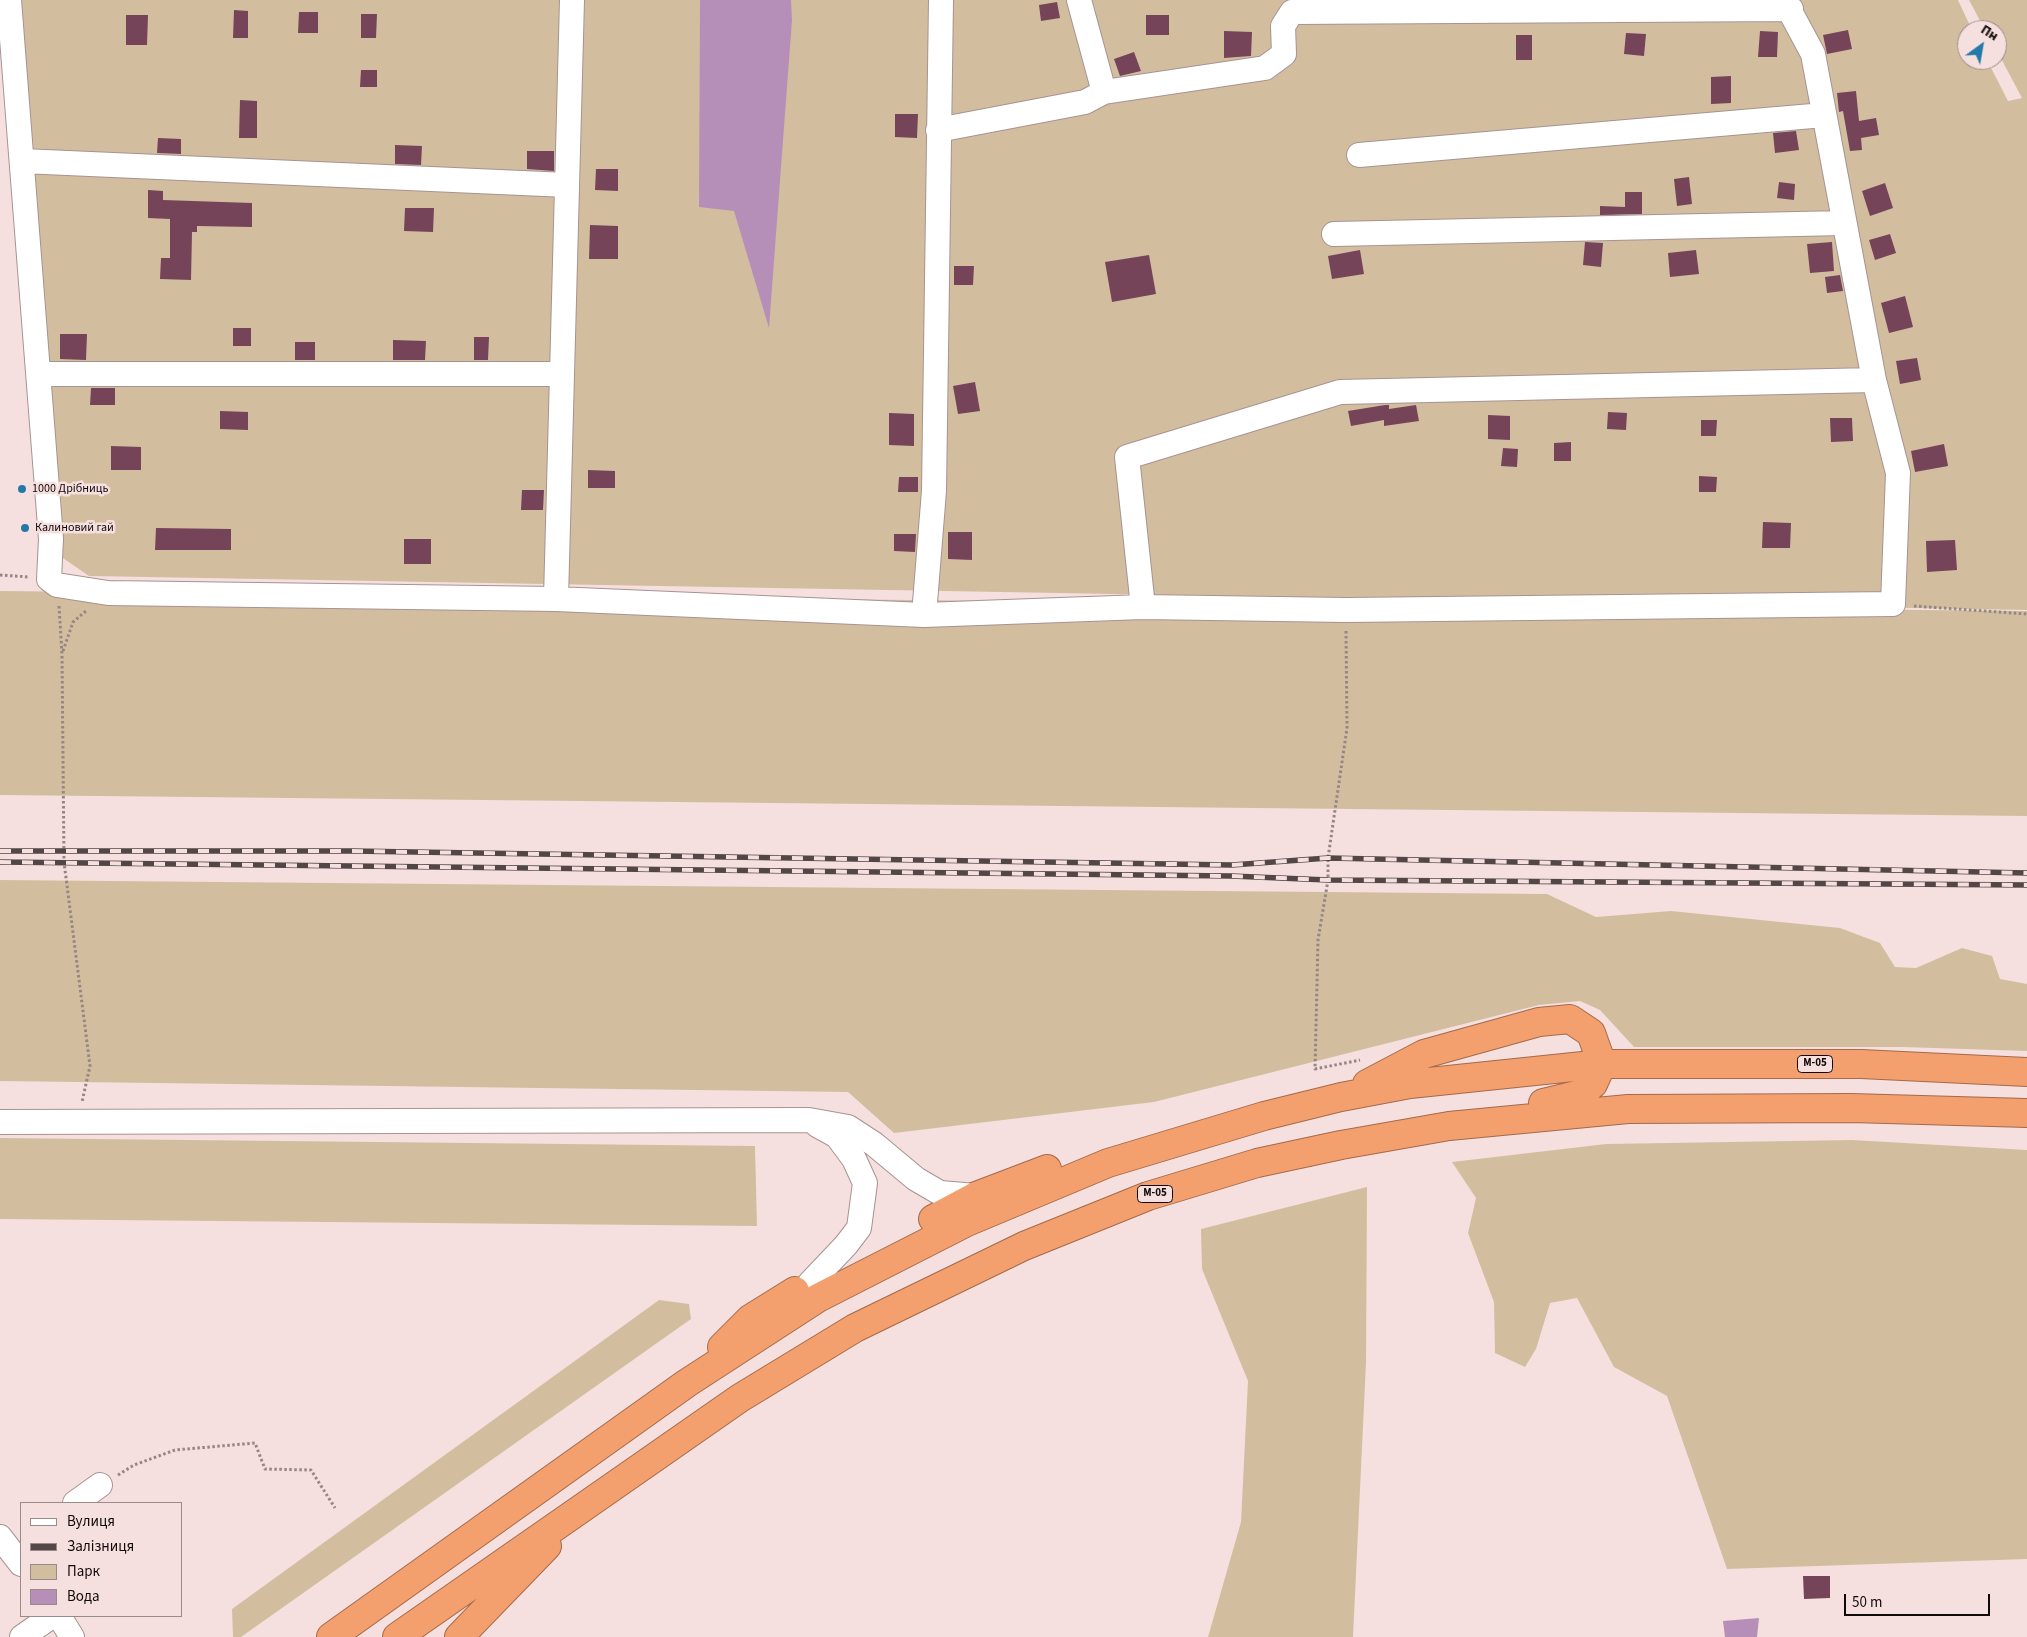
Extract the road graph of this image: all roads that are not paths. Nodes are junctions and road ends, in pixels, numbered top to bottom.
1 (10, 0) edge
2 (559, 0) edge
3 (572, 0) edge
4 (941, 0) edge
5 (1079, 0) edge
6 (1788, 5) edge
7 (1104, 92) junction
8 (1824, 115) junction
9 (938, 130) junction
10 (1359, 155) dead end
11 (22, 161) junction
12 (567, 185) junction
13 (1844, 223) junction
14 (1334, 234) dead end
15 (39, 374) junction
16 (562, 374) junction
17 (1874, 380) junction
18 (556, 599) junction
19 (1143, 607) junction
20 (924, 616) junction
21 (1602, 1064) junction
22 (2027, 1072) edge
23 (1341, 1097) junction
24 (2027, 1113) edge
25 (808, 1120) junction
26 (0, 1122) edge
27 (1449, 1126) junction
28 (1108, 1163) junction
29 (976, 1196) junction
30 (810, 1282) junction
31 (686, 1383) junction
32 (100, 1485) road end
33 (76, 1502) edge
34 (588, 1503) junction
35 (51, 1617) edge
36 (60, 1617) edge
37 (351, 1627) edge
38 (22, 1637) edge
39 (72, 1637) edge
40 (331, 1637) edge
41 (397, 1637) edge
42 (459, 1637) edge

1 - 11 street
2 - 3 street
3 - 12 street
4 - 9 street
5 - 7 street
6 - 7 street
6 - 8 street
7 - 9 street
8 - 10 street
8 - 13 street
9 - 20 street
11 - 12 street
11 - 15 street
12 - 16 street
13 - 14 street
13 - 17 street
15 - 16 street
15 - 18 street
16 - 18 street
17 - 19 street
17 - 19 street
18 - 20 street
19 - 20 street
21 - 22 highway, М-05
21 - 23 highway, М-05
21 - 23 highway
21 - 27 highway
23 - 28 highway, М-05
24 - 27 highway, М-05
25 - 26 street
25 - 29 street
25 - 30 street
27 - 34 highway, М-05
28 - 29 highway
28 - 31 highway, М-05
29 - 30 highway
30 - 31 highway
31 - 37 highway, М-05
32 - 33 street
34 - 41 highway, М-05
34 - 42 highway
35 - 38 street
36 - 39 street
37 - 40 highway, М-05

